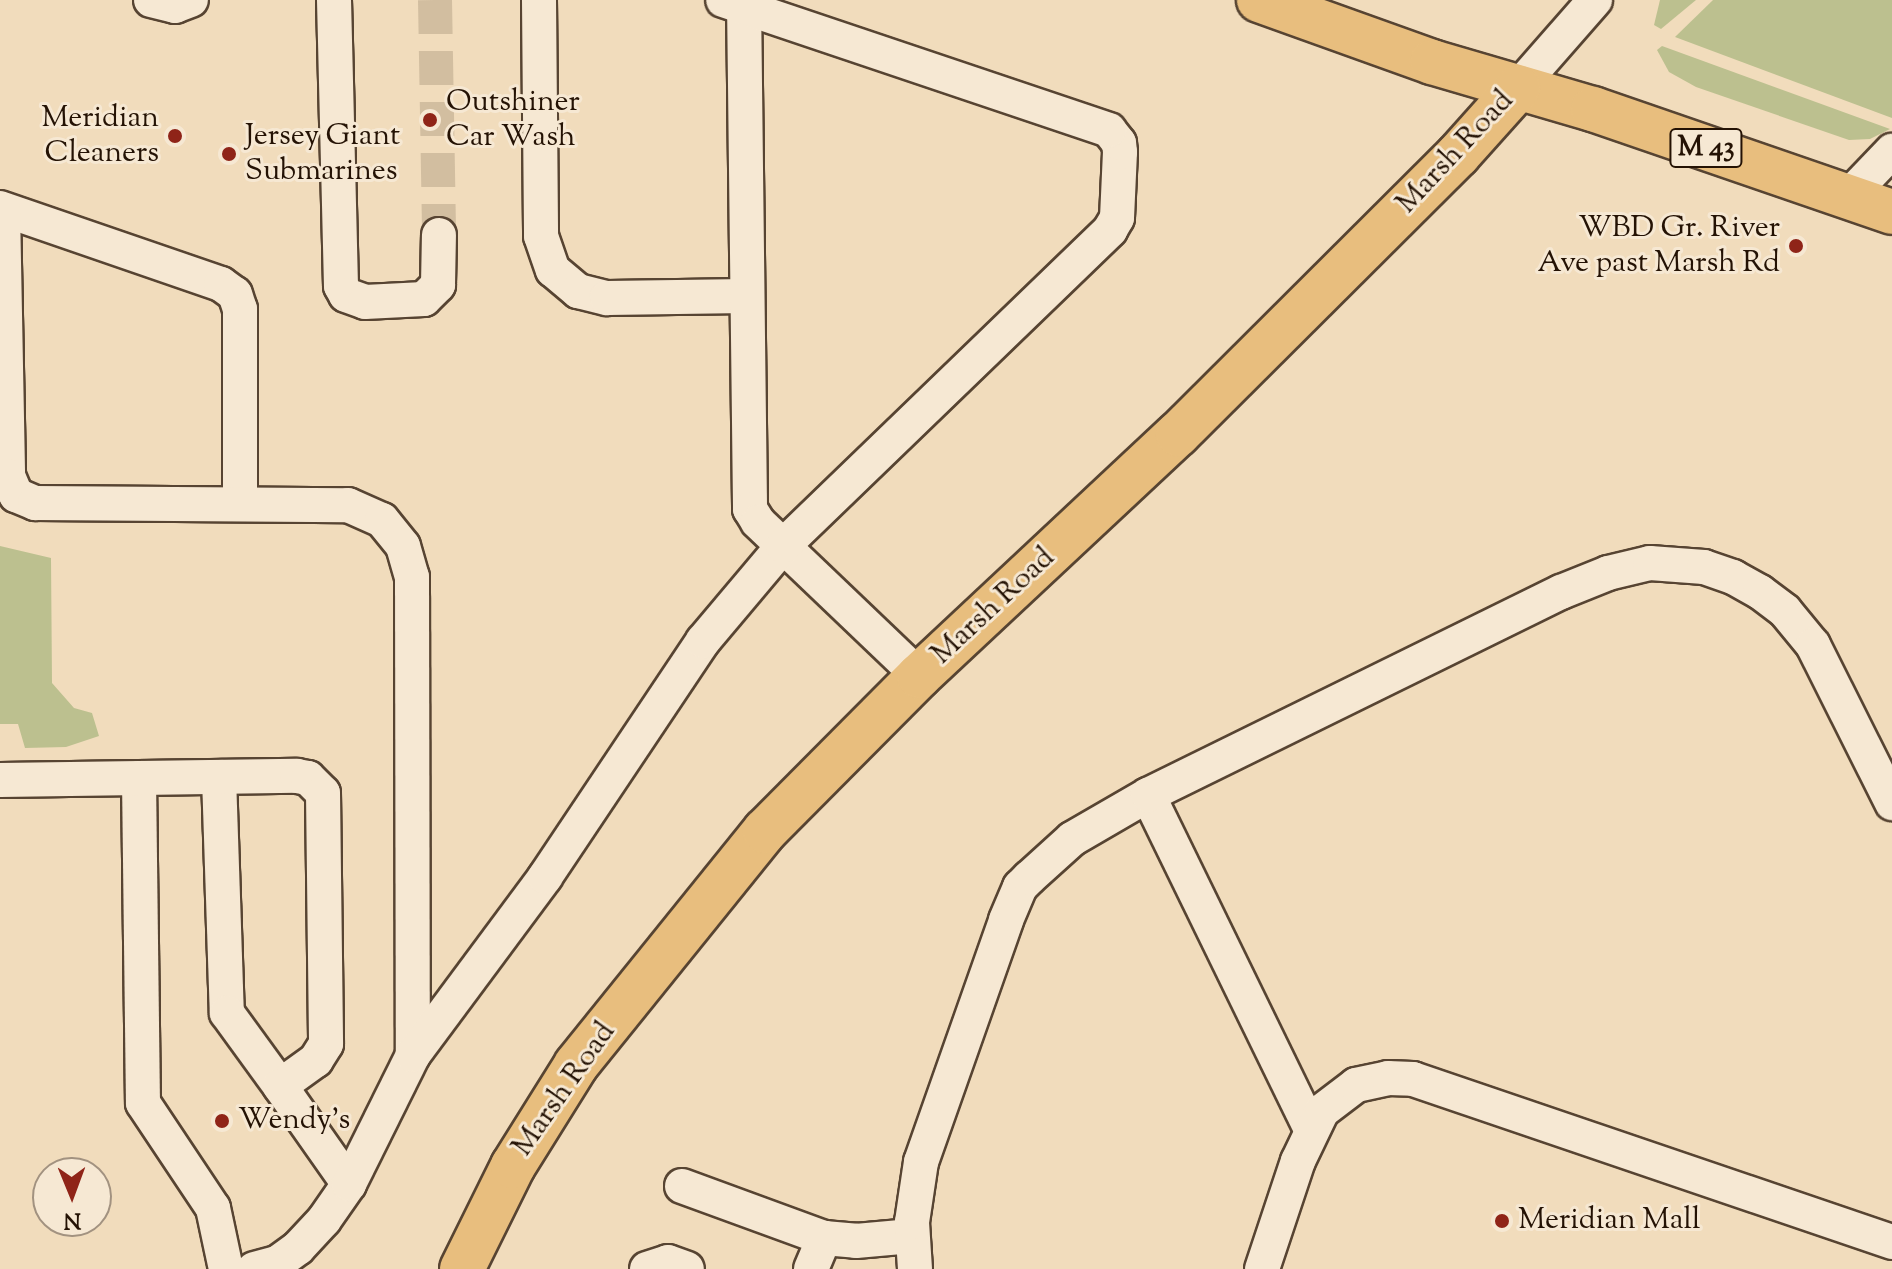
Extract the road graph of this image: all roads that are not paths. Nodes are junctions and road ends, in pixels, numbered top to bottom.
1 (151, 0) edge
2 (191, 0) edge
3 (334, 0) edge
4 (539, 0) edge
5 (1259, 0) edge
6 (1595, 0) edge
7 (737, 3) edge
8 (1518, 88) junction
9 (1892, 151) edge
10 (1848, 197) junction
11 (1, 209) edge
12 (1892, 212) edge
13 (439, 235) tunnel mouth
14 (747, 296) junction
15 (240, 504) junction
16 (783, 546) junction
17 (919, 676) junction
18 (219, 777) junction
19 (139, 778) junction
20 (0, 780) edge
21 (1148, 795) junction
22 (1892, 803) edge
23 (413, 1055) junction
24 (280, 1086) junction
25 (1311, 1129) junction
26 (349, 1184) junction
27 (682, 1186) dead end
28 (1892, 1242) edge
29 (913, 1252) edge
30 (818, 1254) edge
31 (226, 1269) edge
32 (254, 1269) edge
33 (462, 1269) edge
34 (647, 1269) edge
35 (687, 1269) edge
36 (1262, 1269) edge

1 - 2 street
3 - 13 street
4 - 14 street
5 - 8 main road, M 43
6 - 8 street, Marsh Road
7 - 14 street
7 - 16 street
8 - 10 main road, M 43
8 - 17 main road, Marsh Road
9 - 10 street
10 - 12 main road, M 43
11 - 15 street
11 - 15 street
14 - 16 street
15 - 23 street
16 - 17 street
16 - 23 street
17 - 33 main road, Marsh Road
18 - 19 street
18 - 24 street
18 - 24 street
19 - 20 street
19 - 31 street
21 - 22 street
21 - 25 street
21 - 29 street
23 - 26 street
24 - 26 street
25 - 28 street
25 - 36 street
26 - 32 street
27 - 30 street
29 - 30 street
34 - 35 street

